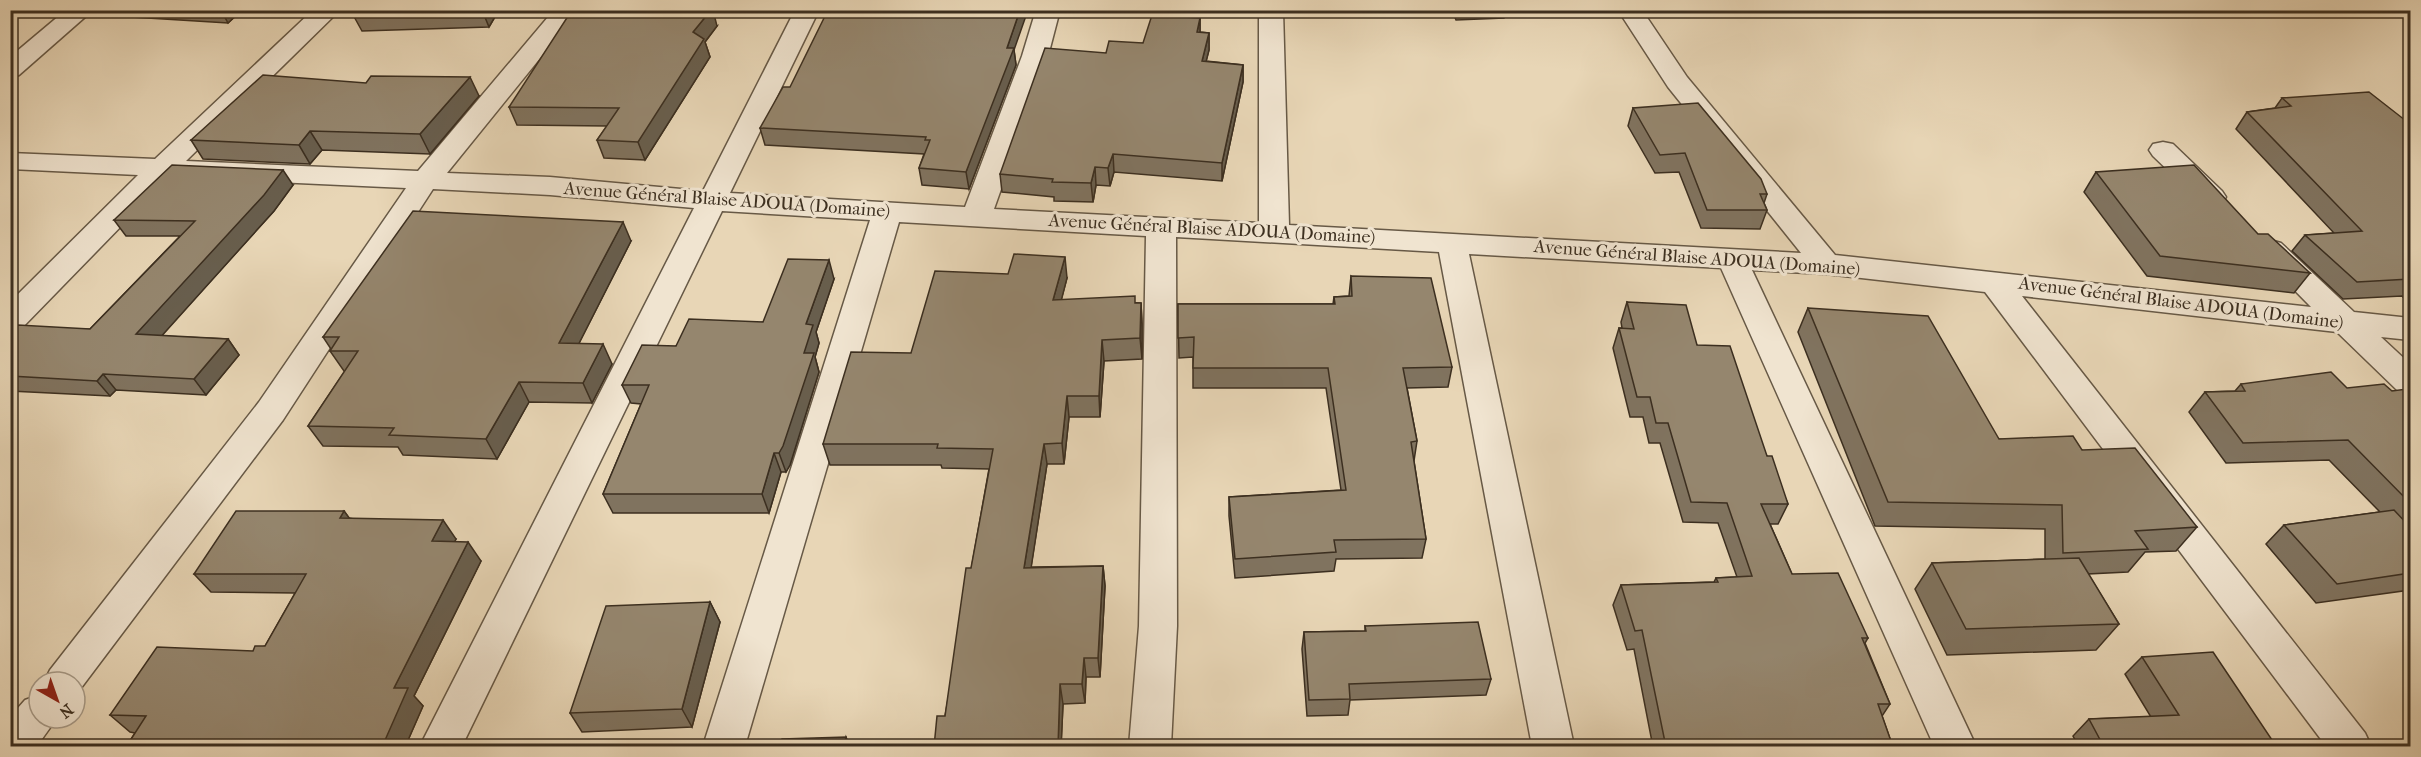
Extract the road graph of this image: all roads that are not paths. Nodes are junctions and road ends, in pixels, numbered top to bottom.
1 (81, 10) edge
2 (327, 10) edge
3 (567, 10) edge
4 (807, 10) edge
5 (1048, 10) edge
6 (1271, 10) edge
7 (1630, 10) edge
8 (10, 70) edge
9 (2163, 150) dead end
10 (10, 161) edge
11 (161, 169) junction
12 (424, 182) junction
13 (713, 201) junction
14 (886, 212) junction
15 (976, 217) junction
16 (1161, 227) junction
17 (1274, 232) junction
18 (1452, 242) junction
19 (1732, 259) junction
20 (1826, 264) junction
21 (1994, 282) junction
22 (10, 321) edge
23 (2347, 323) junction
24 (2410, 329) edge
25 (2410, 382) edge
26 (73, 670) edge
27 (27, 728) edge
28 (12, 747) edge
29 (441, 747) edge
30 (724, 747) edge
31 (1150, 747) edge
32 (1552, 747) edge
33 (1955, 747) edge
34 (2350, 747) edge

1 - 8 street
2 - 11 street
3 - 12 street
4 - 13 street
5 - 15 street
6 - 17 street
7 - 20 street
9 - 23 street
10 - 11 street, Avenue Général Blaise ADOUA (Domaine)
11 - 12 street, Avenue Général Blaise ADOUA (Domaine)
11 - 22 street
12 - 13 street, Avenue Général Blaise ADOUA (Domaine)
12 - 26 street
13 - 14 street, Avenue Général Blaise ADOUA (Domaine)
13 - 29 street
14 - 15 street, Avenue Général Blaise ADOUA (Domaine)
14 - 30 street
15 - 16 street, Avenue Général Blaise ADOUA (Domaine)
16 - 17 street, Avenue Général Blaise ADOUA (Domaine)
16 - 31 street
17 - 18 street, Avenue Général Blaise ADOUA (Domaine)
18 - 19 street, Avenue Général Blaise ADOUA (Domaine)
18 - 32 street
19 - 20 street, Avenue Général Blaise ADOUA (Domaine)
19 - 33 street
20 - 21 street, Avenue Général Blaise ADOUA (Domaine)
21 - 23 street, Avenue Général Blaise ADOUA (Domaine)
21 - 34 street
23 - 24 street, Avenue Général Blaise ADOUA (Domaine)
23 - 25 street
27 - 28 street

